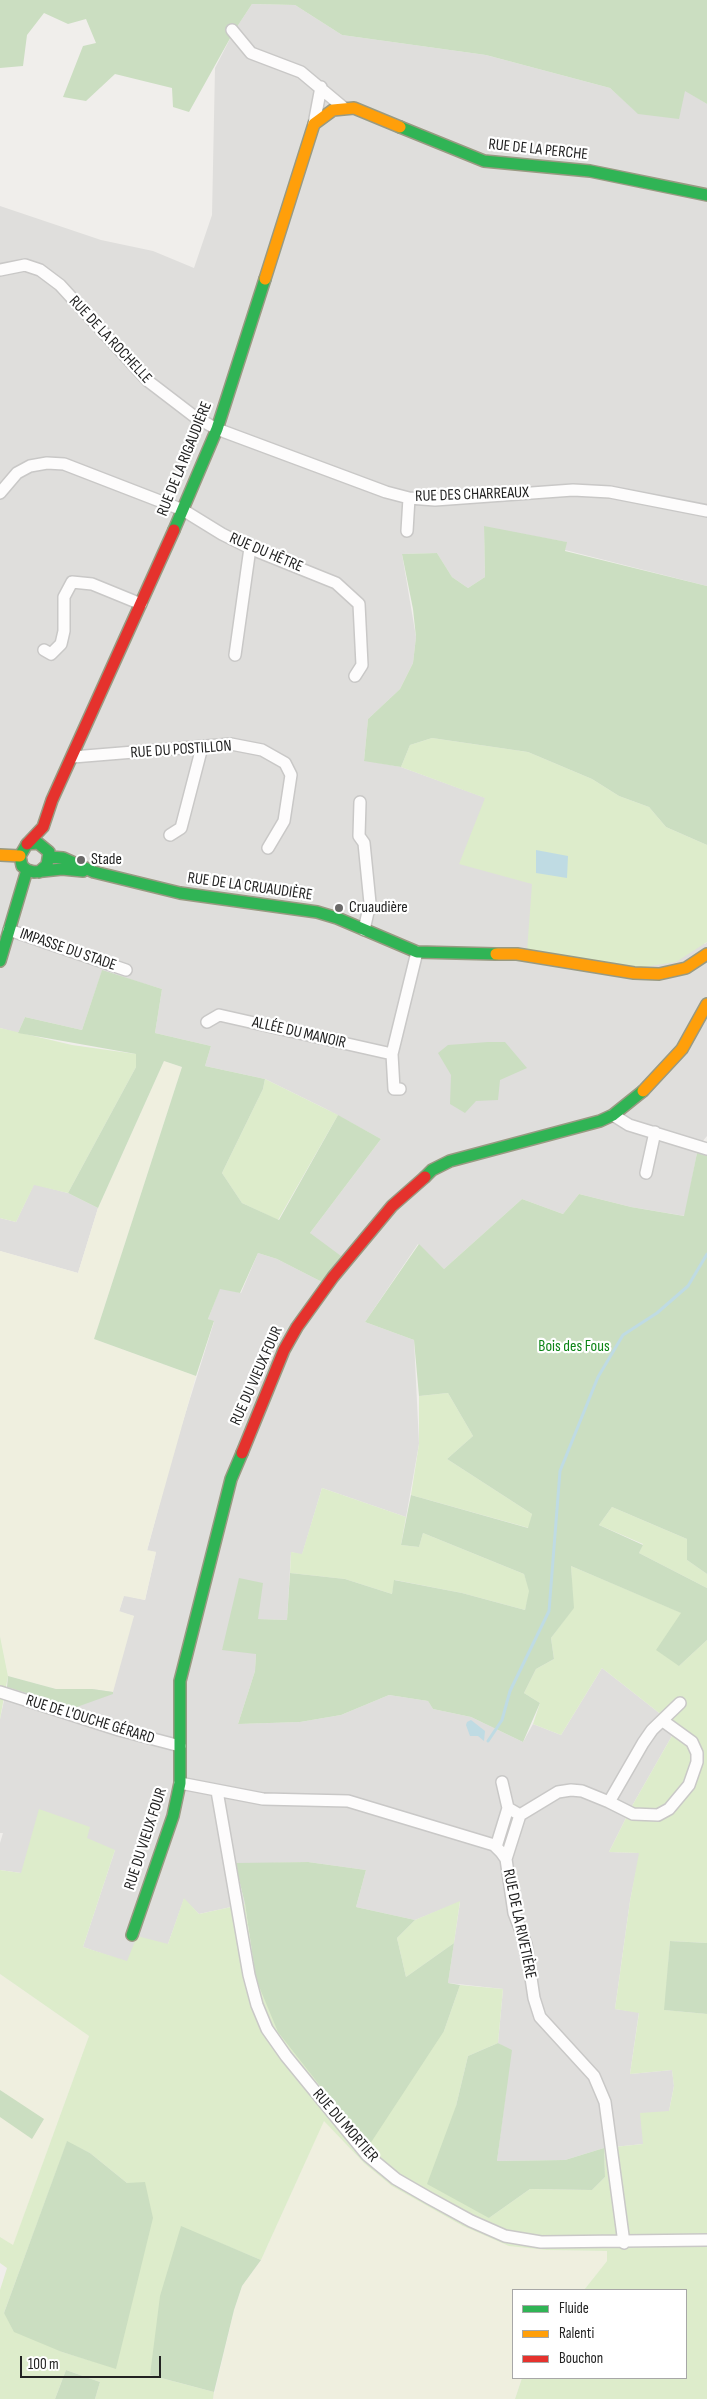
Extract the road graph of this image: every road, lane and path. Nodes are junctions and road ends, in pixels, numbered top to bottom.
1 (232, 30) dead end
2 (320, 87) junction
3 (344, 108) junction
4 (314, 124) junction
5 (707, 195) edge
6 (0, 270) edge
7 (218, 429) junction
8 (0, 493) edge
9 (409, 498) junction
10 (183, 510) junction
11 (707, 511) edge
12 (407, 531) dead end
13 (250, 548) junction
14 (142, 604) junction
15 (44, 650) dead end
16 (235, 655) dead end
17 (355, 676) dead end
18 (202, 747) junction
19 (73, 757) junction
20 (360, 802) dead end
21 (43, 827) junction
22 (170, 835) dead end
23 (28, 844) junction
24 (43, 845) junction
25 (268, 848) dead end
26 (0, 855) edge
27 (20, 856) junction
28 (50, 857) junction
29 (27, 870) junction
30 (39, 872) junction
31 (94, 872) junction
32 (9, 930) junction
33 (364, 930) junction
34 (417, 952) junction
35 (707, 954) edge
36 (0, 961) edge
37 (126, 970) dead end
38 (707, 1004) edge
39 (207, 1022) dead end
40 (392, 1054) junction
41 (400, 1089) dead end
42 (613, 1115) junction
43 (654, 1132) junction
44 (707, 1149) edge
45 (646, 1173) dead end
46 (0, 1692) edge
47 (680, 1703) dead end
48 (663, 1721) junction
49 (180, 1746) junction
50 (502, 1782) dead end
51 (180, 1783) junction
52 (217, 1791) junction
53 (609, 1802) junction
54 (508, 1808) junction
55 (520, 1815) junction
56 (496, 1846) junction
57 (506, 1859) junction
58 (132, 1935) dead end
59 (707, 2240) edge
60 (624, 2242) junction

1 - 2 street
2 - 3 street
2 - 4 street
3 - 4 street
3 - 5 street, RUE DE LA PERCHE
4 - 7 street, RUE DE LA RIGAUDIÈRE
6 - 7 street, RUE DE LA ROCHELLE
7 - 9 street, RUE DES CHARREAUX
7 - 10 street, RUE DE LA RIGAUDIÈRE
8 - 10 street, RUE DU HÊTRE
9 - 11 street, RUE DES CHARREAUX
9 - 12 street
10 - 13 street, RUE DU HÊTRE
10 - 14 street, RUE DE LA RIGAUDIÈRE
13 - 16 street
13 - 17 street, RUE DU HÊTRE
14 - 15 street
14 - 19 street, RUE DE LA RIGAUDIÈRE
18 - 19 street, RUE DU POSTILLON
18 - 22 street
18 - 25 street, RUE DU POSTILLON
19 - 21 street, RUE DE LA RIGAUDIÈRE
20 - 33 street
21 - 23 street, RUE DE LA RIGAUDIÈRE
21 - 24 street, RUE DE LA RIGAUDIÈRE
23 - 24 street
23 - 27 street
24 - 28 street
26 - 27 street
27 - 29 street
28 - 30 street
28 - 31 street, RUE DE LA CRUAUDIÈRE
29 - 30 street
29 - 32 street
30 - 31 street
31 - 33 street, RUE DE LA CRUAUDIÈRE
32 - 36 street
32 - 37 street, IMPASSE DU STADE
33 - 34 street, RUE DE LA CRUAUDIÈRE
34 - 35 street, RUE DE LA CRUAUDIÈRE
34 - 40 street
38 - 42 street, RUE DU VIEUX FOUR
39 - 40 street, ALLÉE DU MANOIR
40 - 41 street
42 - 43 street
42 - 49 street, RUE DU VIEUX FOUR
43 - 44 street
43 - 45 street
46 - 49 street, RUE DE L'OUCHE GÉRARD
47 - 48 street
48 - 53 street
48 - 53 street
49 - 51 street, RUE DU VIEUX FOUR
50 - 54 street
51 - 52 street
51 - 58 street, RUE DU VIEUX FOUR
52 - 56 street
52 - 60 street, RUE DU MORTIER
53 - 55 street
54 - 55 street
54 - 56 street
55 - 57 street
56 - 57 street, RUE DE LA RIVETIÈRE
57 - 60 street, RUE DE LA RIVETIÈRE
59 - 60 street, RUE DU MORTIER

